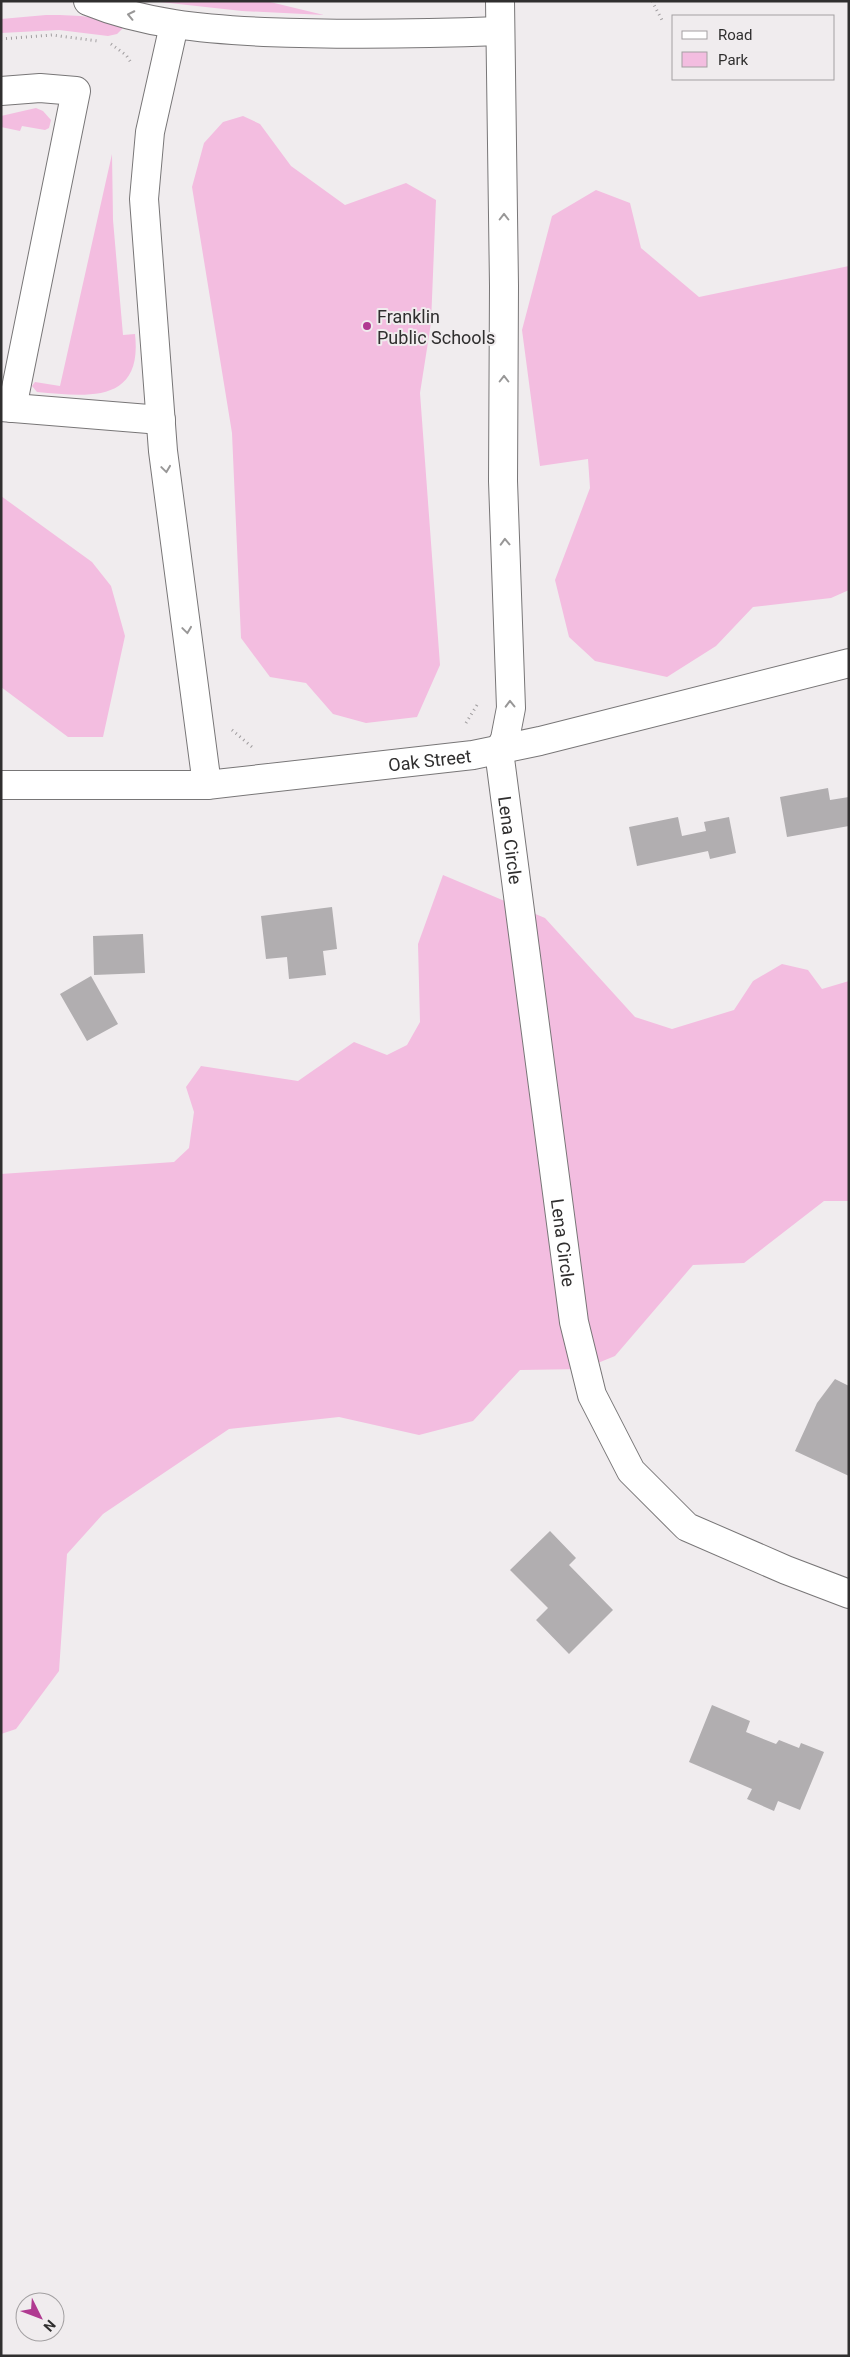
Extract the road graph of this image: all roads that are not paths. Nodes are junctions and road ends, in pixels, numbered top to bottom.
1 (88, 1) edge
2 (500, 1) edge
3 (174, 25) junction
4 (500, 31) junction
5 (1, 91) edge
6 (7, 408) edge
7 (162, 420) junction
8 (849, 662) edge
9 (499, 751) junction
10 (1, 785) edge
11 (206, 785) junction
12 (849, 1594) edge

3 -> 1 street
2 - 4 street
3 - 4 street
3 - 7 street
9 -> 4 street
5 - 6 street
6 - 7 street
7 -> 11 street
8 - 9 street, Oak Street
9 - 11 street, Oak Street
9 - 12 street, Lena Circle
10 - 11 street, Oak Street

